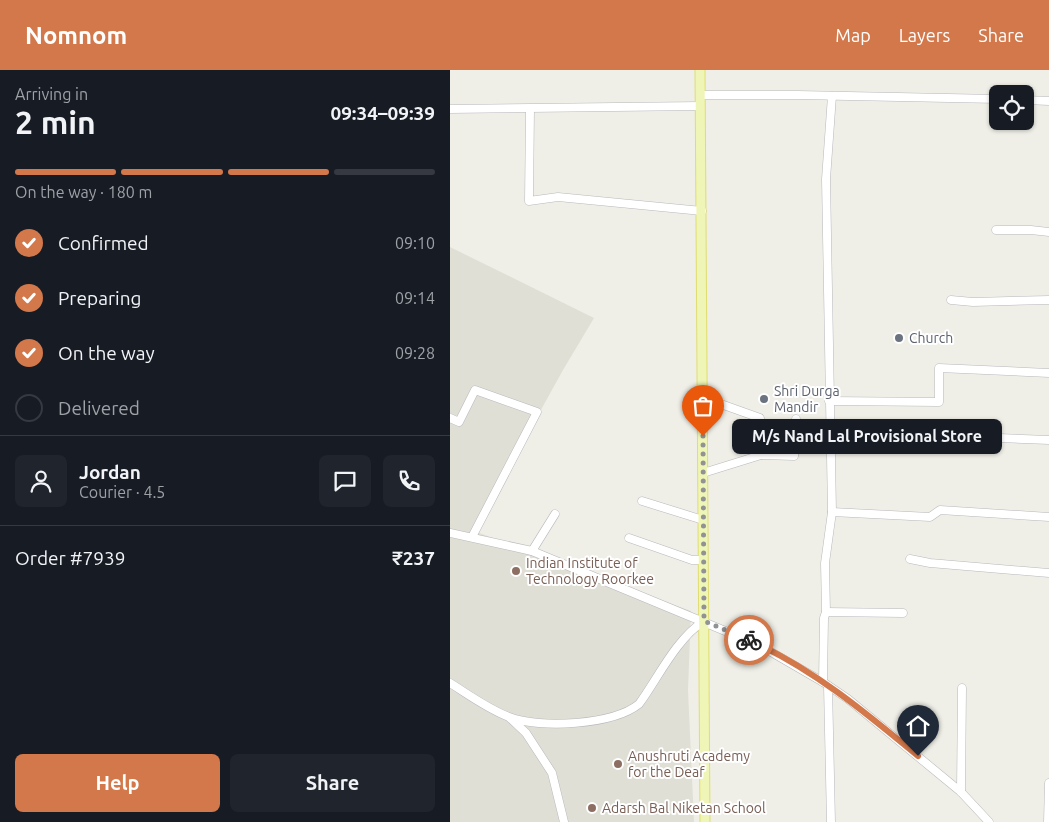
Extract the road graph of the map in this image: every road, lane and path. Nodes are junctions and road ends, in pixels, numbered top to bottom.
1 (700, 70) edge
2 (700, 95) junction
3 (832, 96) junction
4 (989, 99) edge
5 (1034, 100) edge
6 (1049, 101) edge
7 (700, 106) junction
8 (530, 109) junction
9 (450, 110) edge
10 (702, 212) junction
11 (996, 230) dead end
12 (1049, 232) edge
13 (951, 300) dead end
14 (1049, 300) edge
15 (1049, 373) edge
16 (703, 400) junction
17 (829, 401) junction
18 (450, 418) edge
19 (796, 419) dead end
20 (831, 439) junction
21 (1049, 440) edge
22 (761, 455) junction
23 (703, 473) junction
24 (642, 501) dead end
25 (832, 512) junction
26 (555, 514) dead end
27 (1049, 517) edge
28 (703, 520) junction
29 (450, 533) edge
30 (474, 538) junction
31 (630, 538) dead end
32 (532, 551) junction
33 (910, 559) dead end
34 (703, 560) junction
35 (1049, 573) edge
36 (826, 612) junction
37 (903, 613) dead end
38 (704, 621) junction
39 (450, 683) edge
40 (826, 684) junction
41 (962, 688) dead end
42 (510, 718) junction
43 (1049, 783) edge
44 (961, 792) junction
45 (564, 822) edge
46 (705, 822) edge
47 (831, 822) edge
48 (989, 822) edge
49 (1048, 822) edge

1 - 2 main road
2 - 3 street
2 - 7 main road
3 - 4 street
3 - 17 street
5 - 6 street
7 - 8 street
7 - 10 main road
8 - 9 street
8 - 10 street
10 - 16 main road
11 - 12 street
13 - 14 street
15 - 17 street
16 - 22 street
16 - 23 main road
17 - 20 street
18 - 30 street
19 - 22 street
20 - 21 street
20 - 25 street
22 - 23 street
23 - 28 main road
24 - 28 street
25 - 27 street
25 - 36 street
26 - 32 street
28 - 34 main road
29 - 30 street
30 - 32 street
31 - 34 street
32 - 38 street
33 - 35 street
34 - 38 main road
36 - 37 street
36 - 40 street
38 - 40 street
38 - 42 street
38 - 46 main road
39 - 42 street
40 - 44 street
40 - 47 street
41 - 44 street
42 - 45 street
43 - 49 street
44 - 48 street

